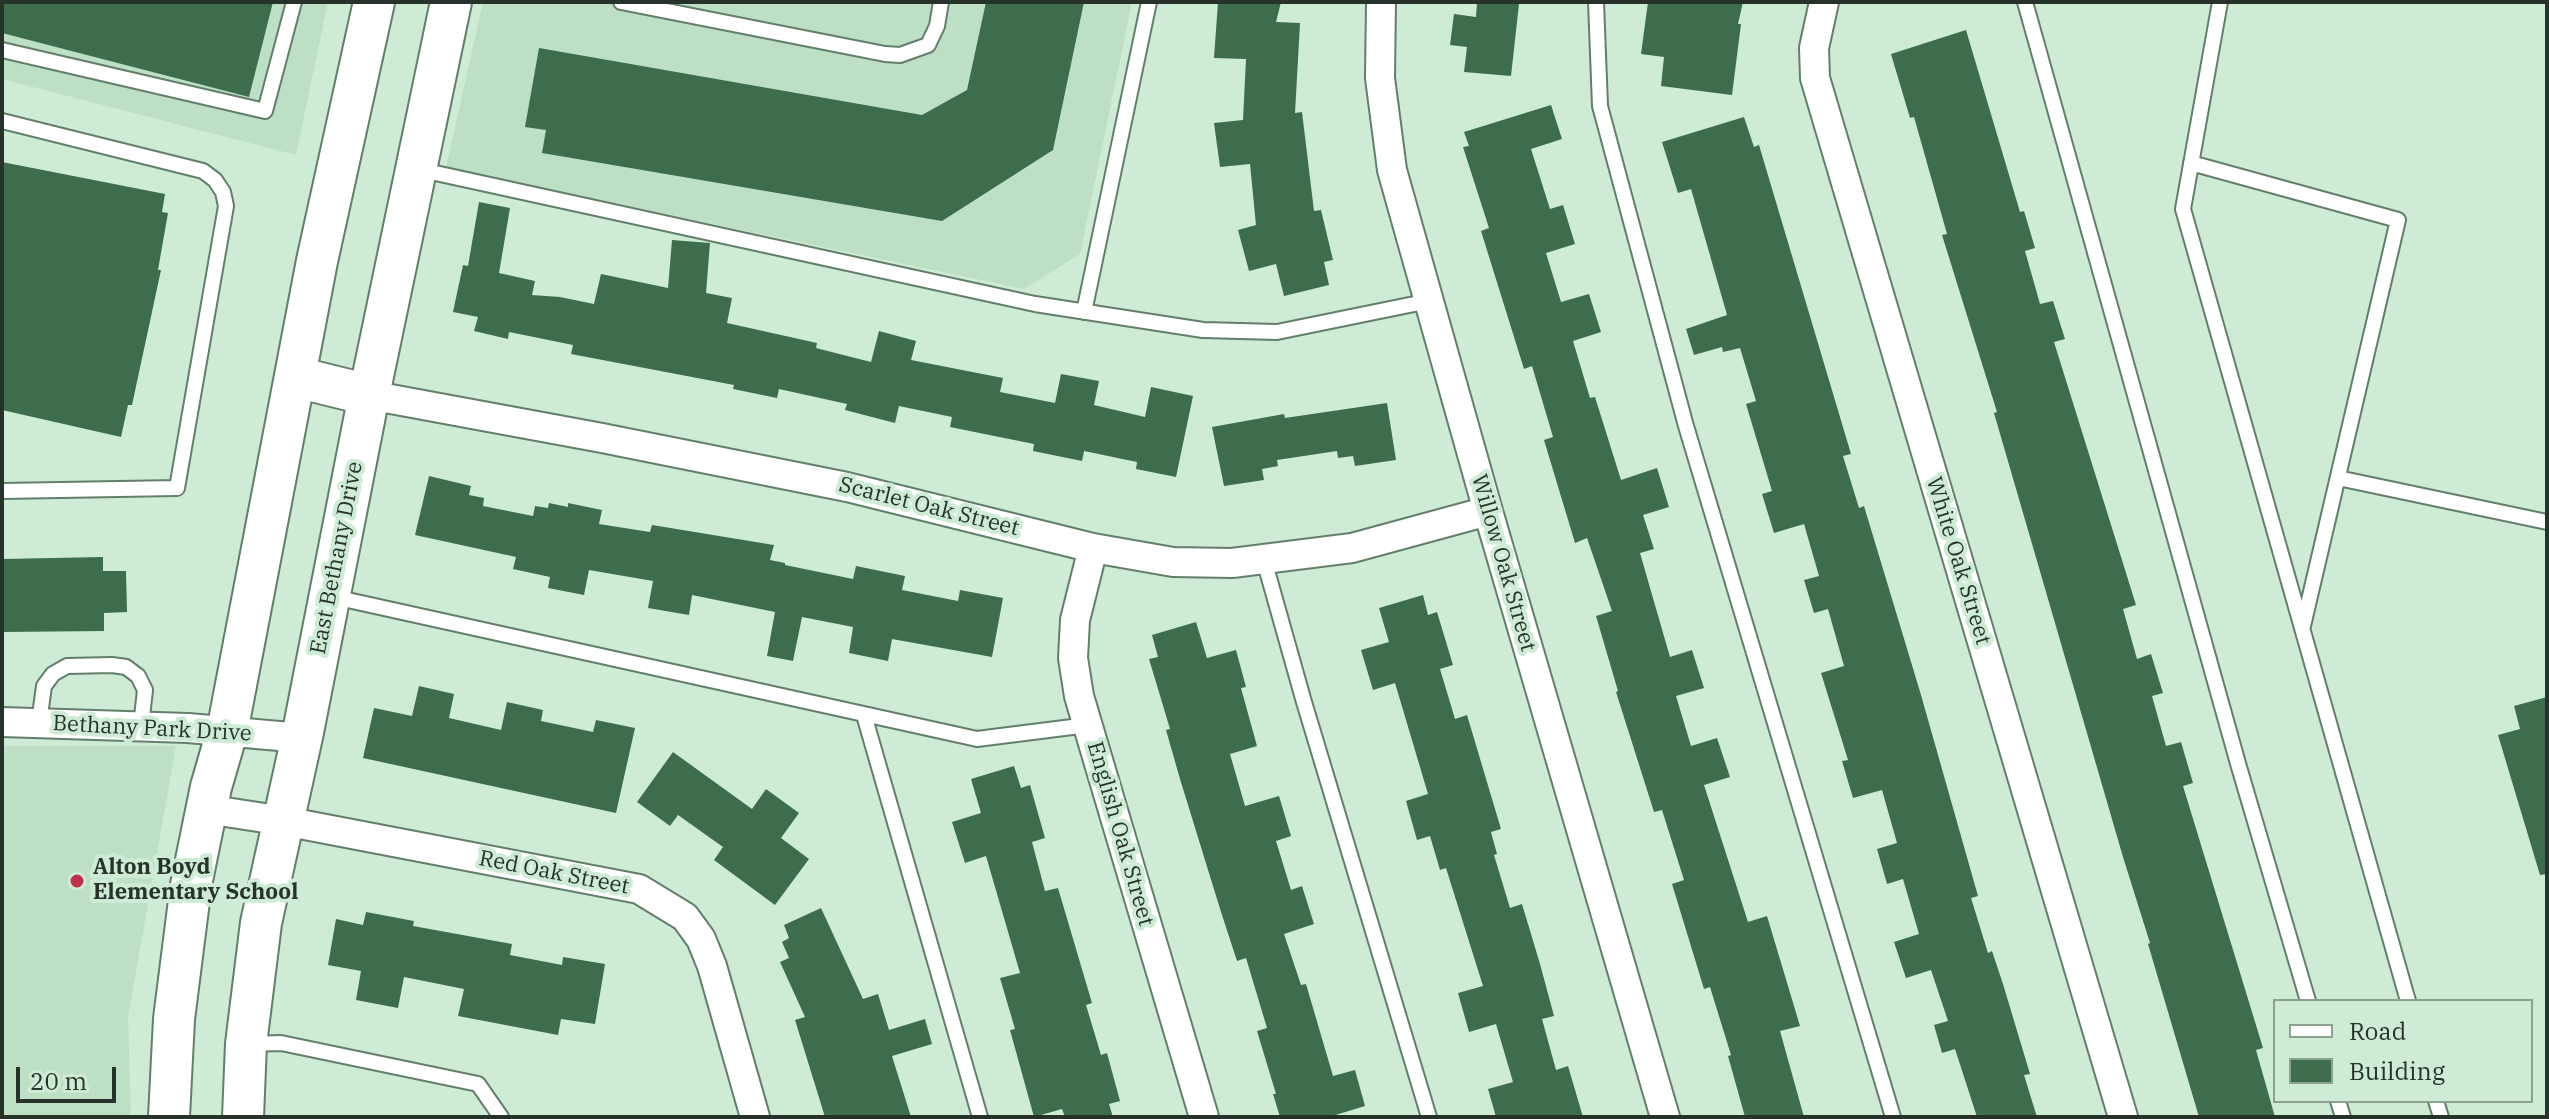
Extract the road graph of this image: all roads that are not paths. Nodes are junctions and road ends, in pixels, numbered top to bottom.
1 (294, 2) edge
2 (374, 2) edge
3 (451, 2) edge
4 (621, 2) edge
5 (941, 2) edge
6 (1149, 2) edge
7 (1381, 2) edge
8 (1596, 2) edge
9 (1824, 2) edge
10 (2025, 2) edge
11 (2220, 2) edge
12 (2, 50) edge
13 (2, 121) edge
14 (2191, 163) junction
15 (416, 168) junction
16 (1429, 301) junction
17 (1084, 312) junction
18 (296, 377) junction
19 (369, 395) junction
20 (2338, 478) junction
21 (2, 491) edge
22 (1488, 511) junction
23 (2547, 522) edge
24 (1093, 548) junction
25 (1264, 560) junction
26 (329, 596) junction
27 (2302, 630) junction
28 (864, 715) junction
29 (2, 722) edge
30 (39, 723) junction
31 (1088, 725) junction
32 (141, 726) junction
33 (227, 732) junction
34 (302, 738) junction
35 (206, 809) junction
36 (284, 821) junction
37 (2307, 999) edge
38 (2407, 999) edge
39 (246, 1044) junction
40 (169, 1117) edge
41 (243, 1117) edge
42 (501, 1117) edge
43 (755, 1117) edge
44 (980, 1117) edge
45 (1204, 1117) edge
46 (1429, 1117) edge
47 (1665, 1117) edge
48 (1893, 1117) edge
49 (2123, 1117) edge

1 - 12 lane
2 - 18 main road
3 - 15 main road, East Bethany Drive
4 - 5 lane
6 - 17 lane
7 - 16 street, Willow Oak Street
8 - 48 lane
9 - 49 street, White Oak Street
10 - 37 lane
11 - 14 lane
13 - 21 lane
14 - 20 lane
14 - 27 lane
15 - 17 lane
15 - 19 main road, East Bethany Drive
16 - 17 lane
16 - 22 street, Willow Oak Street
18 - 19 main road
18 - 33 main road
19 - 24 street, Scarlet Oak Street
19 - 26 main road, East Bethany Drive
20 - 23 lane
20 - 27 lane
22 - 25 street, Scarlet Oak Street
22 - 47 street, Willow Oak Street
24 - 25 street, Scarlet Oak Street
24 - 31 street, English Oak Street
25 - 46 lane
26 - 28 lane
26 - 34 main road, East Bethany Drive
27 - 38 lane
28 - 31 lane
28 - 44 lane
29 - 30 street, Bethany Park Drive
30 - 32 street, Bethany Park Drive
30 - 32 lane
31 - 45 street, English Oak Street
32 - 33 street, Bethany Park Drive
33 - 34 street, Bethany Park Drive
33 - 35 main road
34 - 36 main road, East Bethany Drive
35 - 36 street, Red Oak Street
35 - 40 main road
36 - 39 main road, East Bethany Drive
36 - 43 street, Red Oak Street
39 - 41 main road, East Bethany Drive
39 - 42 lane

